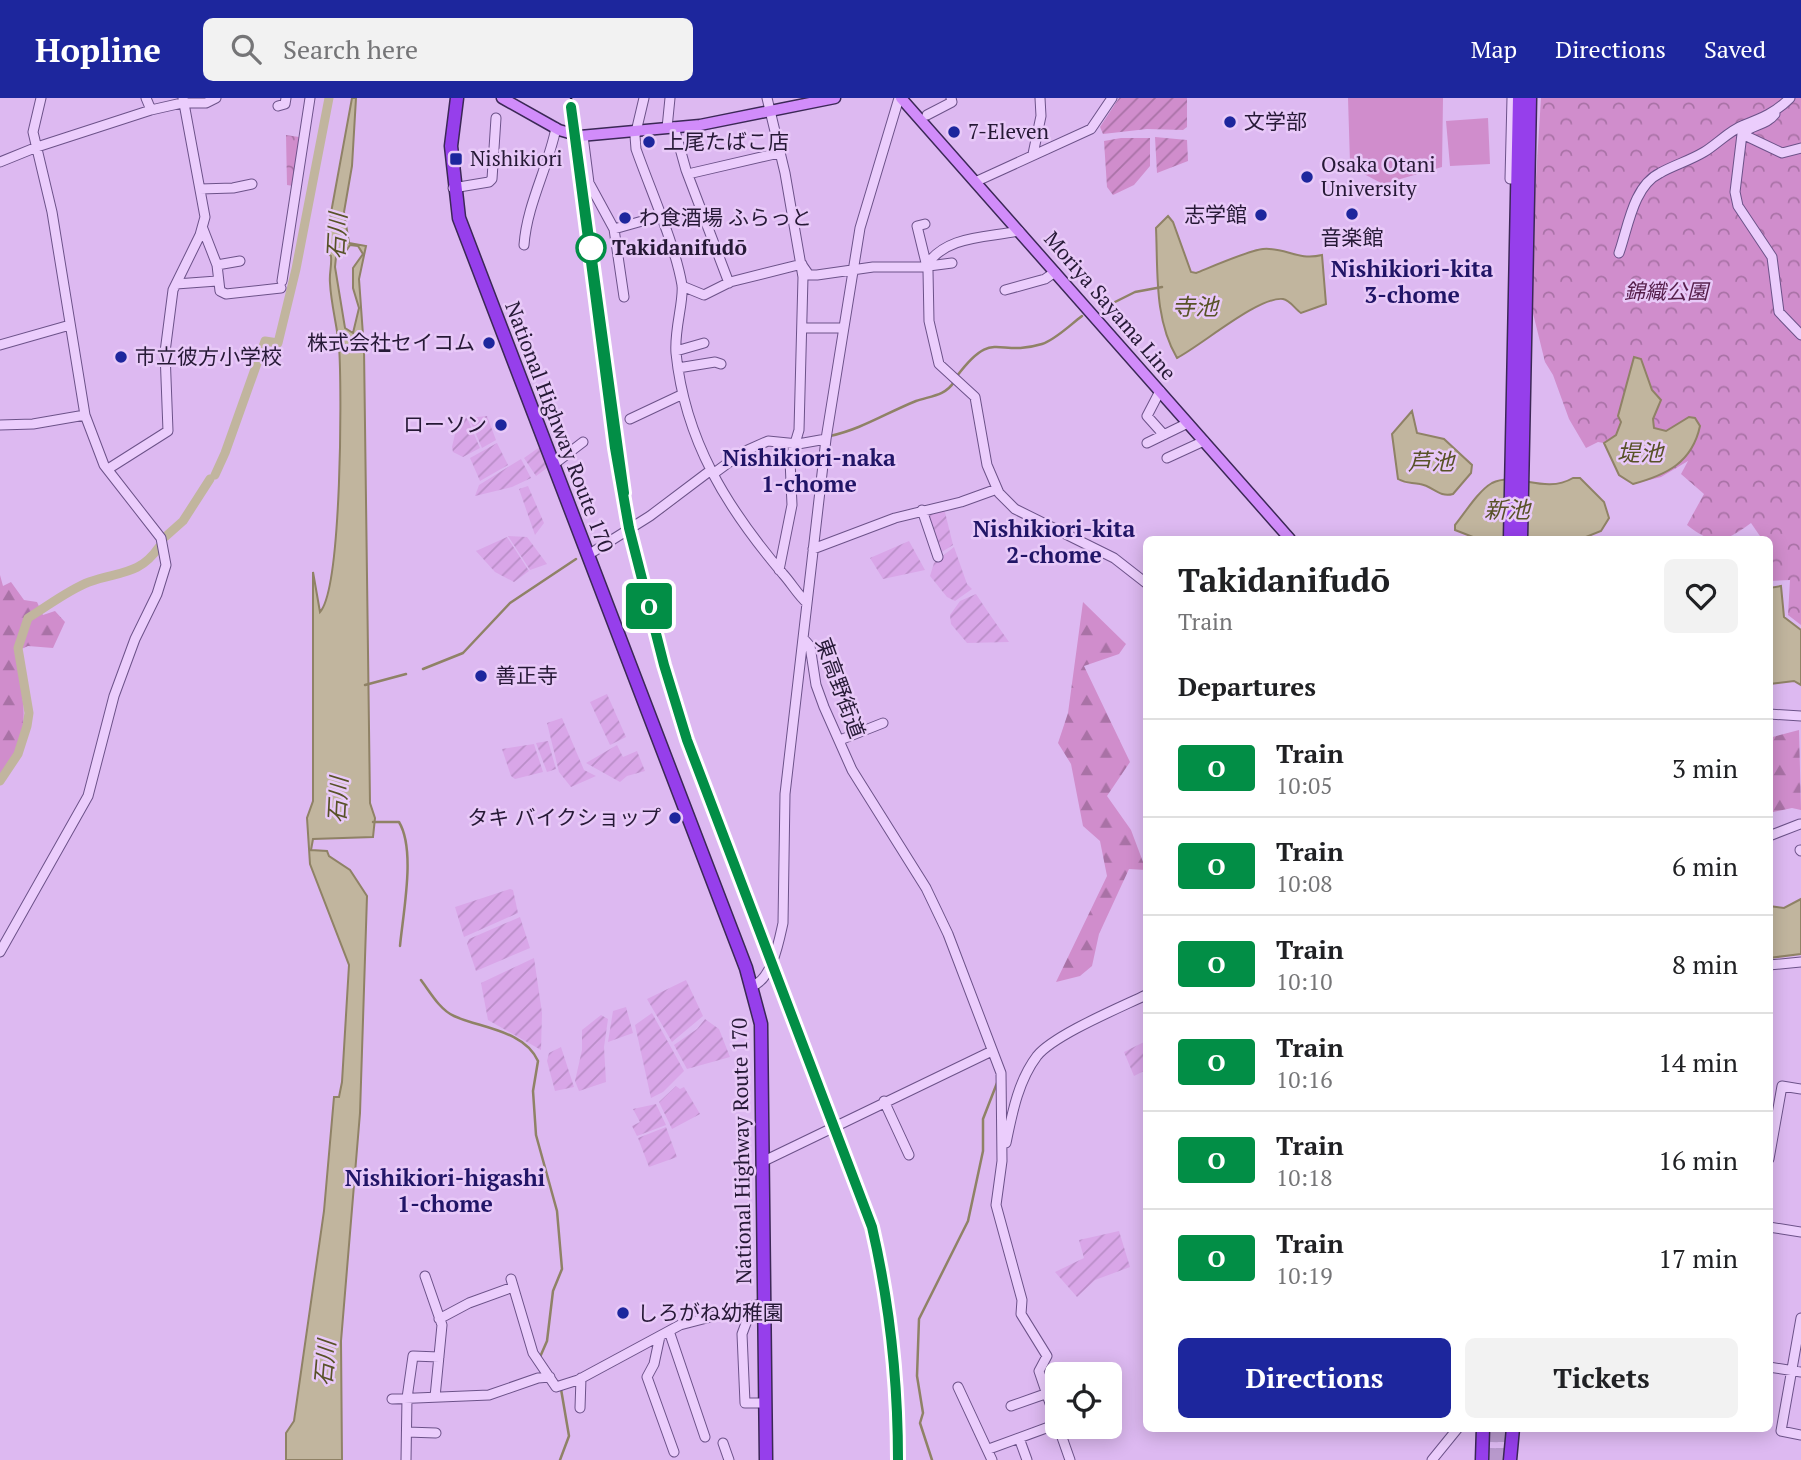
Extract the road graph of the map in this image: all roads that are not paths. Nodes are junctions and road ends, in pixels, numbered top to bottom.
1 (41, 98) edge
2 (146, 98) edge
3 (216, 98) edge
4 (286, 98) edge
5 (310, 98) edge
6 (457, 98) edge
7 (502, 98) edge
8 (644, 98) edge
9 (670, 98) edge
10 (767, 98) edge
11 (835, 98) edge
12 (900, 98) edge
13 (951, 98) edge
14 (1040, 98) edge
15 (1112, 98) edge
16 (1512, 98) edge
17 (1519, 98) edge
18 (1530, 98) edge
19 (1790, 98) edge
20 (183, 101) edge
21 (278, 106) dead end
22 (151, 110) junction
23 (1778, 110) junction
24 (769, 111) junction
25 (927, 115) dead end
26 (496, 118) dead end
27 (556, 128) junction
28 (670, 128) junction
29 (637, 131) junction
30 (484, 132) dead end
31 (495, 132) junction
32 (1742, 134) junction
33 (583, 136) junction
34 (37, 147) junction
35 (1801, 148) edge
36 (779, 153) junction
37 (1034, 154) junction
38 (0, 162) edge
39 (688, 174) junction
40 (1519, 178) junction
41 (975, 182) junction
42 (252, 184) dead end
43 (453, 188) junction
44 (200, 189) junction
45 (660, 215) junction
46 (917, 226) dead end
47 (203, 229) junction
48 (614, 229) junction
49 (1019, 231) junction
50 (524, 245) dead end
51 (1619, 253) dead end
52 (240, 261) dead end
53 (952, 263) dead end
54 (802, 264) junction
55 (218, 265) junction
56 (926, 266) junction
57 (853, 269) junction
58 (1055, 272) junction
59 (217, 281) junction
60 (729, 282) junction
61 (176, 284) junction
62 (682, 286) junction
63 (1005, 290) dead end
64 (624, 297) dead end
65 (70, 325) junction
66 (803, 328) junction
67 (842, 328) junction
68 (1801, 335) edge
69 (704, 344) dead end
70 (0, 345) edge
71 (676, 351) junction
72 (721, 364) dead end
73 (678, 368) junction
74 (1160, 391) junction
75 (681, 395) junction
76 (85, 415) junction
77 (630, 419) dead end
78 (1188, 423) junction
79 (0, 425) edge
80 (1164, 435) junction
81 (826, 439) junction
82 (1204, 441) junction
83 (583, 442) dead end
84 (1147, 443) dead end
85 (796, 444) junction
86 (1167, 458) dead end
87 (553, 465) junction
88 (108, 470) junction
89 (712, 472) junction
90 (1517, 476) junction
91 (997, 489) junction
92 (922, 510) junction
93 (1287, 536) edge
94 (1510, 536) edge
95 (1521, 536) edge
96 (813, 549) junction
97 (589, 555) junction
98 (938, 557) dead end
99 (779, 570) junction
100 (1143, 581) edge
101 (807, 603) junction
102 (803, 638) junction
103 (1773, 714) edge
104 (1801, 716) edge
105 (883, 723) dead end
106 (839, 740) junction
107 (1800, 824) edge
108 (1773, 834) edge
109 (0, 952) edge
110 (1801, 961) edge
111 (1773, 964) edge
112 (752, 986) junction
113 (1143, 996) edge
114 (992, 1051) junction
115 (1801, 1089) edge
116 (884, 1101) junction
117 (1773, 1137) edge
118 (909, 1155) dead end
119 (1002, 1155) junction
120 (764, 1161) junction
121 (1773, 1228) edge
122 (1801, 1232) edge
123 (425, 1276) dead end
124 (758, 1305) junction
125 (1801, 1318) edge
126 (439, 1320) junction
127 (670, 1331) junction
128 (660, 1336) junction
129 (439, 1357) junction
130 (1773, 1368) edge
131 (1796, 1371) edge
132 (550, 1377) junction
133 (581, 1378) junction
134 (958, 1387) dead end
135 (1045, 1394) joint
136 (435, 1397) junction
137 (407, 1398) junction
138 (393, 1399) dead end
139 (765, 1403) junction
140 (1011, 1406) dead end
141 (580, 1408) dead end
142 (1045, 1429) edge
143 (407, 1432) junction
144 (1455, 1432) edge
145 (1483, 1432) edge
146 (1513, 1432) edge
147 (436, 1433) dead end
148 (1801, 1435) edge
149 (705, 1437) dead end
150 (1019, 1438) junction
151 (1062, 1439) edge
152 (723, 1443) dead end
153 (989, 1449) junction
154 (674, 1452) dead end
155 (406, 1460) edge
156 (729, 1460) edge
157 (766, 1460) edge
158 (992, 1460) edge
159 (1027, 1460) edge
160 (1070, 1460) edge
161 (1432, 1460) edge
162 (1482, 1460) edge
163 (1510, 1460) edge

1 - 34 street
2 - 22 street
3 - 20 street
4 - 21 street
5 - 59 street
6 - 43 highway, National Highway Route 170
7 - 27 main road
8 - 29 street
9 - 28 street
10 - 24 street
11 - 24 main road
12 - 41 main road, Moriya Sayama Line
12 - 57 street, 東高野街道
13 - 25 street
14 - 37 street
15 - 37 street
16 - 40 street
17 - 40 highway
18 - 40 highway
19 - 23 street
20 - 22 street
20 - 44 street
22 - 34 street
23 - 32 street
23 - 51 street
24 - 28 main road
24 - 36 street
26 - 31 street
27 - 33 main road
27 - 50 street
28 - 29 main road
28 - 39 street
29 - 33 main road
29 - 45 street
30 - 31 street
31 - 43 street
32 - 35 street
32 - 68 street
33 - 48 street
34 - 38 street
34 - 65 street
36 - 39 street
36 - 54 street
37 - 41 street
39 - 60 street
40 - 90 highway
41 - 49 main road, Moriya Sayama Line
42 - 44 street
43 - 87 highway, National Highway Route 170
44 - 47 street
45 - 48 street
45 - 62 street
46 - 56 street
47 - 55 street
47 - 61 street
48 - 64 street
49 - 56 street
49 - 58 main road, Moriya Sayama Line
52 - 55 street
53 - 56 street
54 - 57 street
54 - 60 street
54 - 66 street
55 - 59 street
56 - 57 street
56 - 91 street
57 - 67 street, 東高野街道
58 - 63 street
58 - 74 main road, Moriya Sayama Line
59 - 61 street
60 - 62 street
61 - 88 street
62 - 71 street
65 - 70 street
65 - 76 street
66 - 67 street
66 - 85 street
67 - 81 street, 東高野街道
69 - 71 street
71 - 73 street
72 - 73 street
73 - 75 street
74 - 78 main road, Moriya Sayama Line
74 - 80 street
75 - 77 street
75 - 89 street
76 - 79 street
76 - 88 street
78 - 80 street
78 - 82 main road, Moriya Sayama Line
80 - 84 street
81 - 85 street
81 - 96 street, 東高野街道
82 - 86 street
82 - 93 main road, Moriya Sayama Line
83 - 87 street
85 - 89 street
85 - 99 street
87 - 97 highway, National Highway Route 170
88 - 109 street
89 - 97 street
89 - 99 street
90 - 94 highway
90 - 95 highway
91 - 92 street
91 - 100 street
92 - 96 street
92 - 98 street
96 - 101 street, 東高野街道
97 - 112 highway, National Highway Route 170
99 - 101 street
101 - 102 street, 東高野街道
102 - 106 street, 東高野街道
102 - 112 street
103 - 104 street
105 - 106 street
106 - 114 street, 東高野街道
107 - 108 street
110 - 111 street
112 - 120 highway, National Highway Route 170
113 - 119 street
114 - 116 street
114 - 119 street, 東高野街道
115 - 117 street
116 - 118 street
116 - 120 street
119 - 135 street
120 - 124 highway, National Highway Route 170
121 - 122 street
123 - 126 street
124 - 127 street
124 - 139 highway, National Highway Route 170
124 - 139 street
125 - 131 street
126 - 129 street
126 - 132 street
127 - 128 street
127 - 149 street
128 - 133 street
128 - 154 street
129 - 136 street
129 - 137 street
130 - 131 street
131 - 148 street
132 - 133 street
132 - 136 street
133 - 141 street
134 - 153 street
135 - 140 street
136 - 137 street
137 - 138 street
137 - 143 street
139 - 157 highway, National Highway Route 170
142 - 150 street
143 - 147 street
143 - 155 street
144 - 161 street
145 - 162 highway
146 - 163 highway
150 - 153 street
150 - 159 street
151 - 160 street
152 - 156 street
153 - 158 street

